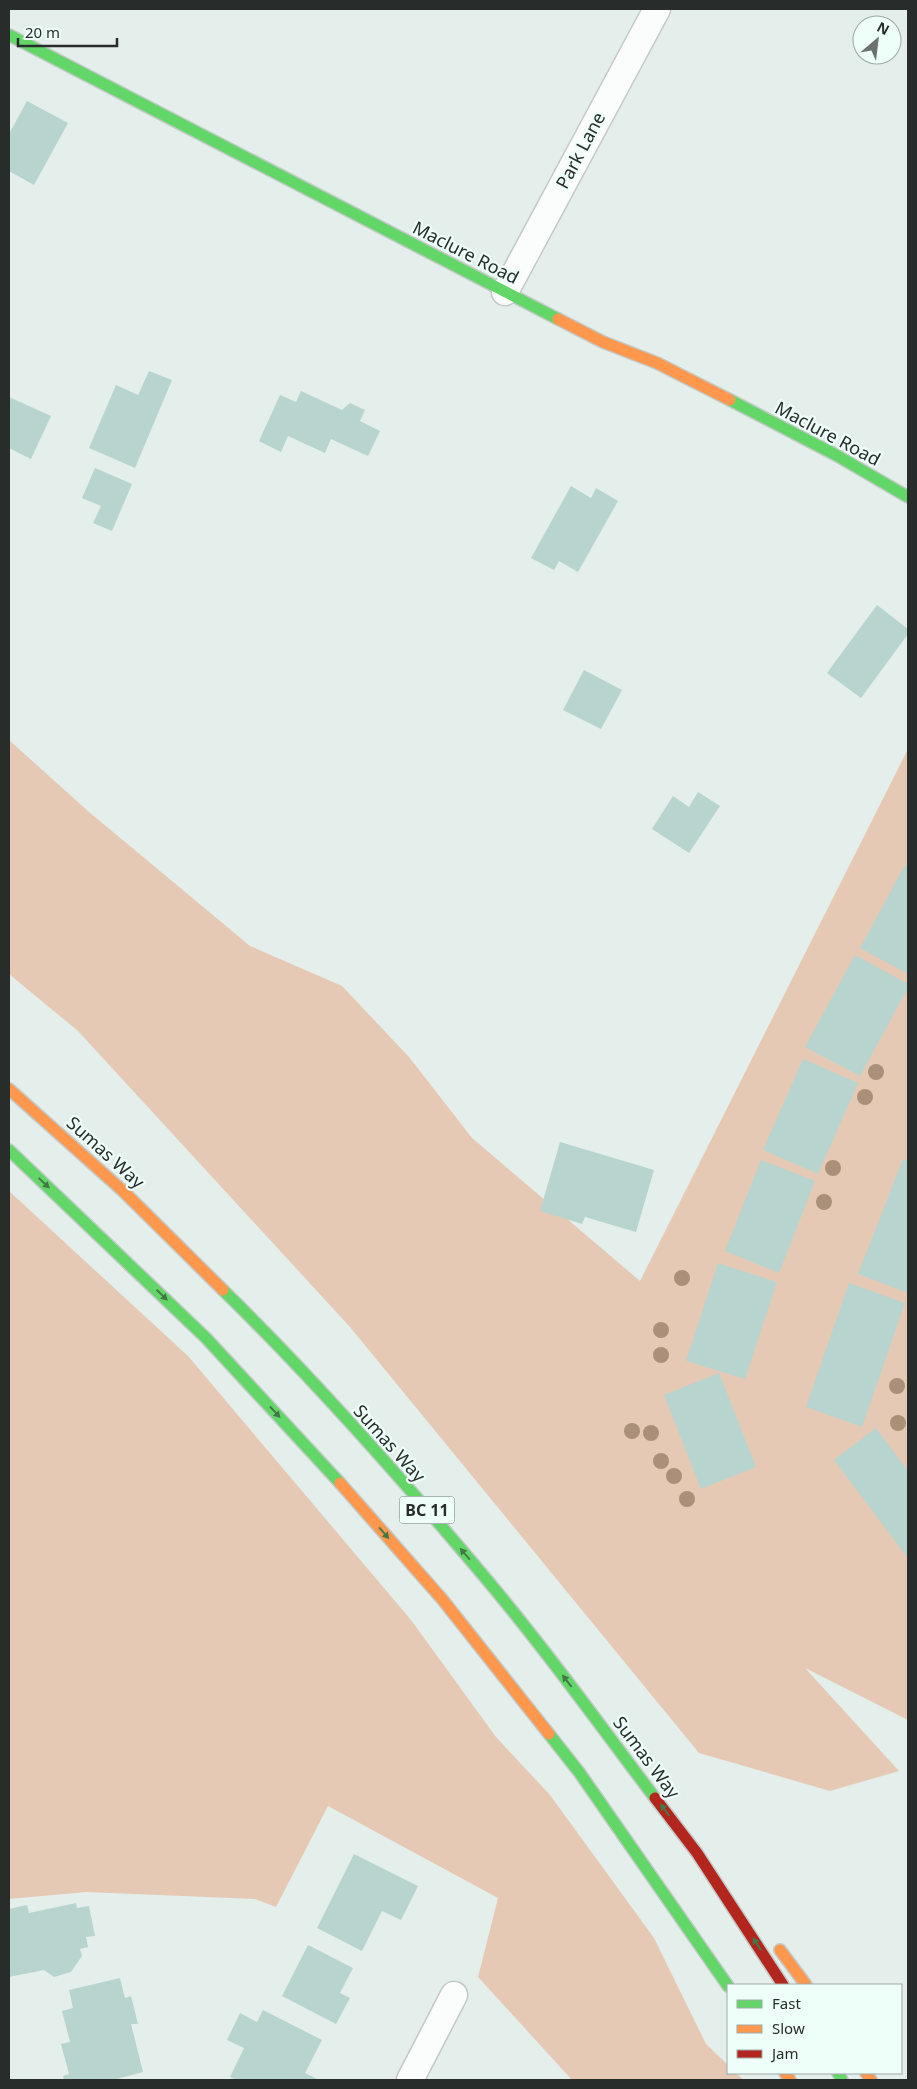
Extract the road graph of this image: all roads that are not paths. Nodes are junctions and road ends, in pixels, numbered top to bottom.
1 (657, 9) edge
2 (9, 35) edge
3 (505, 292) junction
4 (908, 497) edge
5 (9, 1089) edge
6 (9, 1150) edge
7 (697, 1853) junction
8 (750, 1911) dead end
9 (773, 1941) dead end
10 (782, 1984) edge
11 (805, 1984) edge
12 (727, 1985) edge
13 (454, 1995) dead end
14 (410, 2080) edge

1 - 3 street, Park Lane
2 - 3 main road, Maclure Road
3 - 4 main road, Maclure Road
7 -> 5 main road, Sumas Way / BC 11
6 -> 12 main road, BC 11
7 - 8 main road
10 -> 7 main road, Sumas Way / BC 11
9 - 11 main road
13 - 14 street

